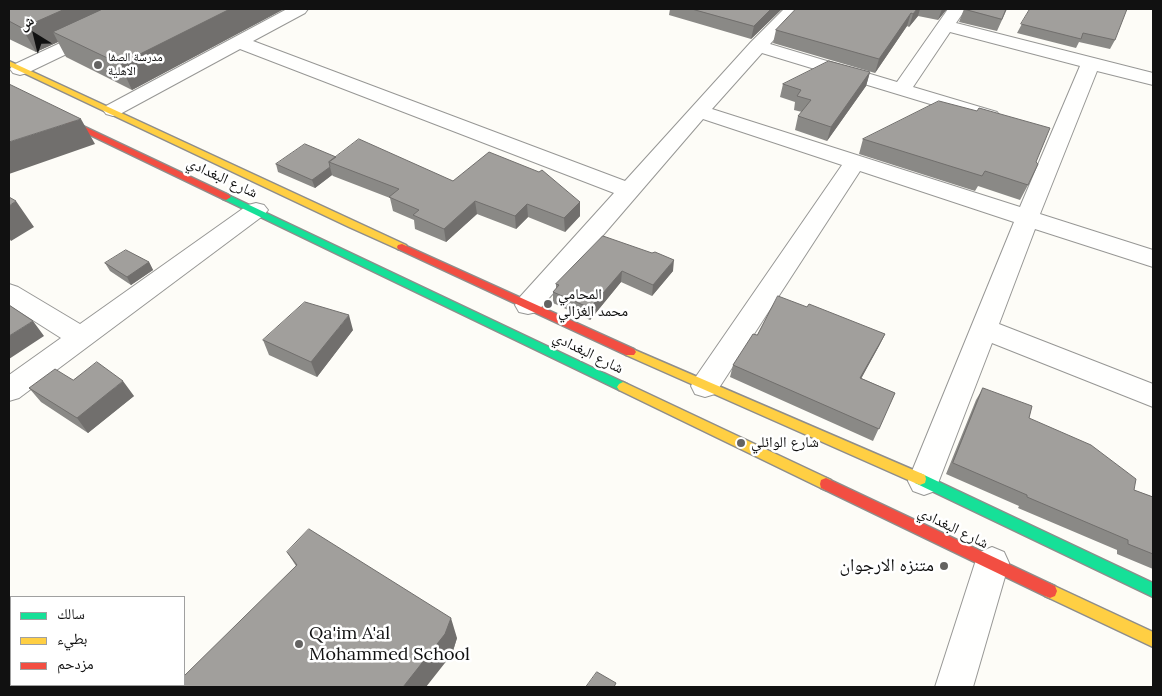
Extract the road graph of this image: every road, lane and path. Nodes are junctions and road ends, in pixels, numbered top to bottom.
1 (146, 9) edge
2 (299, 9) edge
3 (793, 9) edge
4 (957, 9) edge
5 (946, 26) junction
6 (239, 42) junction
7 (757, 46) junction
8 (1091, 63) junction
9 (14, 66) edge
10 (1153, 79) edge
11 (902, 89) junction
12 (9, 93) edge
13 (113, 110) junction
14 (699, 111) junction
15 (1004, 120) edge
16 (161, 143) junction
17 (134, 153) junction
18 (200, 153) junction
19 (855, 162) junction
20 (177, 164) junction
21 (629, 191) junction
22 (256, 210) junction
23 (1027, 218) junction
24 (1153, 259) edge
25 (9, 292) edge
26 (528, 305) junction
27 (983, 330) junction
28 (82, 338) junction
29 (705, 386) junction
30 (9, 390) edge
31 (1153, 396) edge
32 (924, 481) junction
33 (992, 563) junction
34 (1153, 590) edge
35 (1153, 640) edge
36 (954, 687) edge

1 - 9 street
2 - 6 street
3 - 7 street
4 - 5 street
5 - 8 street
5 - 11 street
6 - 13 street
6 - 21 street
7 - 11 street
7 - 14 street
8 - 10 street
8 - 23 street
9 - 13 street, شارع البغدادي
11 - 15 street
12 - 17 street, شارع البغدادي
13 - 16 street, شارع البغدادي
14 - 19 street
14 - 21 street
16 - 17 street
16 - 18 street, شارع البغدادي
17 - 20 street, شارع البغدادي
18 - 20 street
18 - 26 street, شارع البغدادي
19 - 23 street
19 - 29 street
20 - 22 street, شارع البغدادي
21 - 26 street
22 - 28 street
22 - 33 street, شارع البغدادي
23 - 24 street
23 - 27 street
25 - 28 street
26 - 29 street, شارع البغدادي
27 - 31 street
27 - 32 street
28 - 30 street
29 - 32 street, شارع البغدادي
32 - 34 street, شارع البغدادي
33 - 35 street, شارع البغدادي
33 - 36 street

